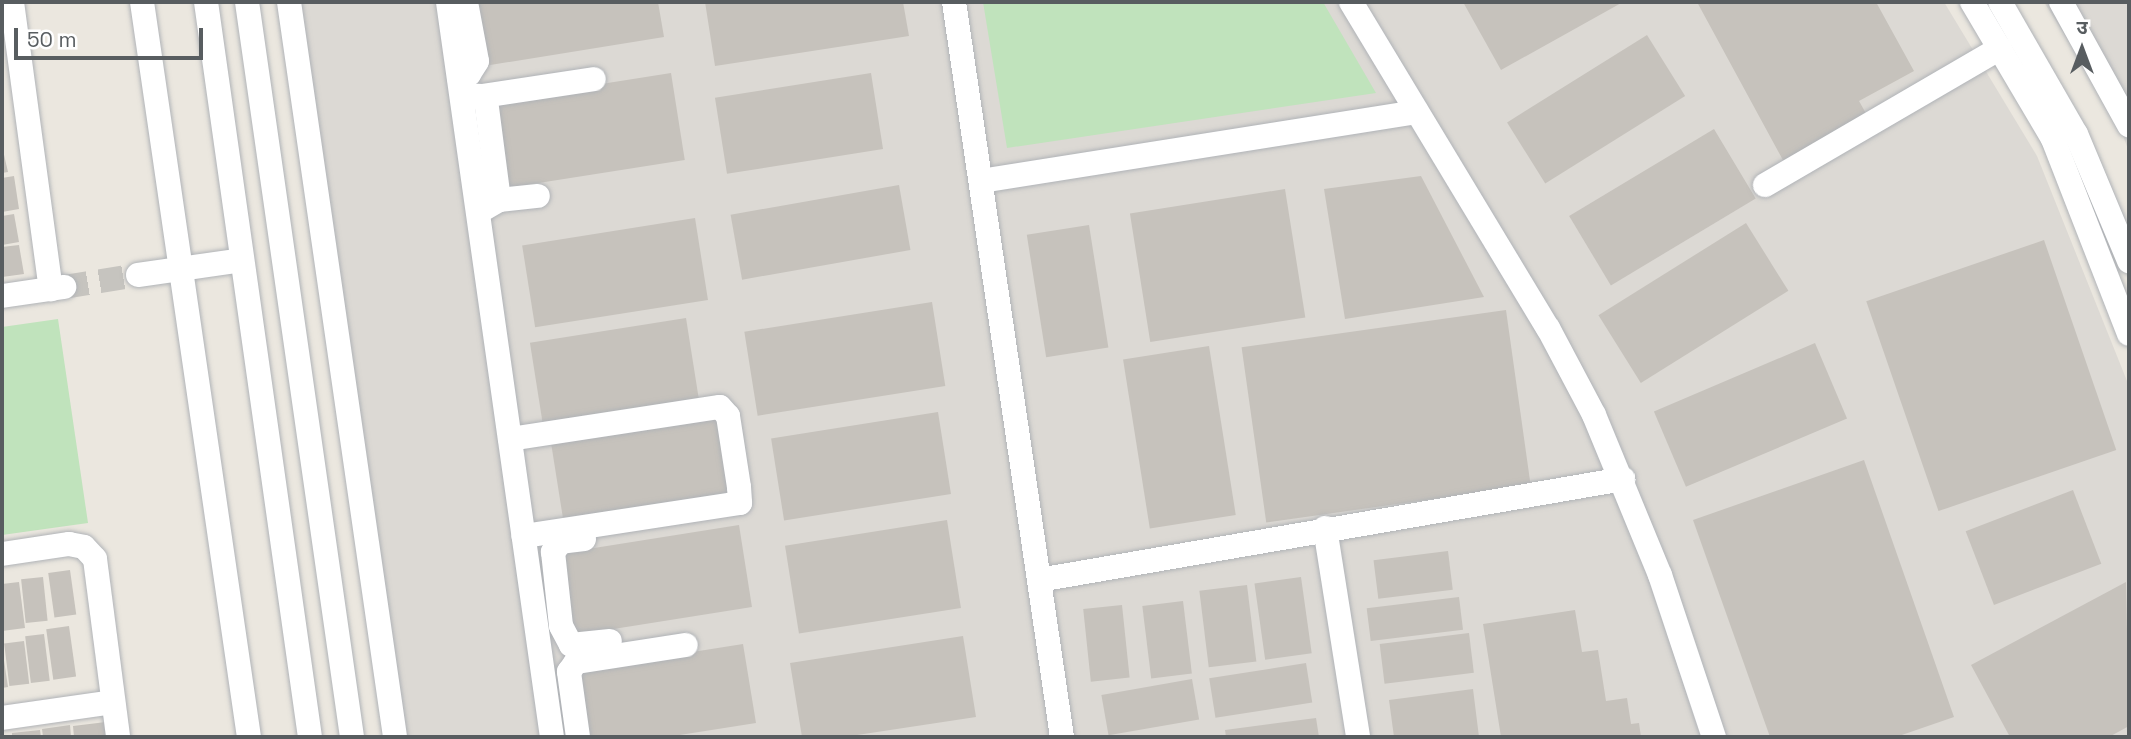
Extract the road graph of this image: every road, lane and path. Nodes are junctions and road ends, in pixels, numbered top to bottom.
1 (12, 2) edge
2 (142, 2) edge
3 (206, 2) edge
4 (247, 2) edge
5 (289, 2) edge
6 (448, 2) edge
7 (466, 2) edge
8 (954, 2) edge
9 (1351, 2) edge
10 (1972, 2) edge
11 (2000, 2) edge
12 (2061, 2) edge
13 (2000, 48) junction
14 (594, 79) dead end
15 (2122, 86) edge
16 (468, 89) junction
17 (1417, 111) junction
18 (2129, 125) edge
19 (981, 181) junction
20 (1765, 185) dead end
21 (538, 196) dead end
22 (490, 206) junction
23 (242, 260) junction
24 (2129, 261) edge
25 (180, 269) junction
26 (138, 275) tunnel mouth
27 (2, 296) edge
28 (2129, 334) edge
29 (510, 439) junction
30 (1623, 479) junction
31 (692, 524) dead end
32 (1325, 528) junction
33 (525, 545) junction
34 (553, 552) junction
35 (2, 554) edge
36 (1039, 580) junction
37 (549, 627) junction
38 (610, 641) dead end
39 (686, 645) dead end
40 (569, 672) junction
41 (544, 675) junction
42 (113, 702) junction
43 (2, 718) edge
44 (118, 737) edge
45 (249, 737) edge
46 (310, 737) edge
47 (352, 737) edge
48 (395, 737) edge
49 (552, 737) edge
50 (578, 737) edge
51 (1062, 737) edge
52 (1358, 737) edge
53 (1714, 737) edge

1 - 27 street
2 - 25 street
3 - 23 street
4 - 47 street
5 - 48 street
6 - 16 street
7 - 16 street
8 - 19 street
9 - 17 street
10 - 13 street
11 - 24 street
12 - 15 street
13 - 20 street
13 - 28 street
14 - 16 street
15 - 18 street
16 - 22 street
17 - 19 street
17 - 30 street
19 - 36 street
21 - 22 street
22 - 29 street
23 - 25 street
23 - 46 street
25 - 26 street
25 - 45 street
29 - 33 street
29 - 33 street
30 - 32 street
30 - 53 street
31 - 34 street
32 - 36 street
32 - 52 street
33 - 34 street
33 - 37 street
34 - 37 street
35 - 42 street
36 - 51 street
37 - 38 street
37 - 41 street
39 - 40 street
40 - 41 street
40 - 50 street
41 - 49 street
42 - 43 street
42 - 44 street

